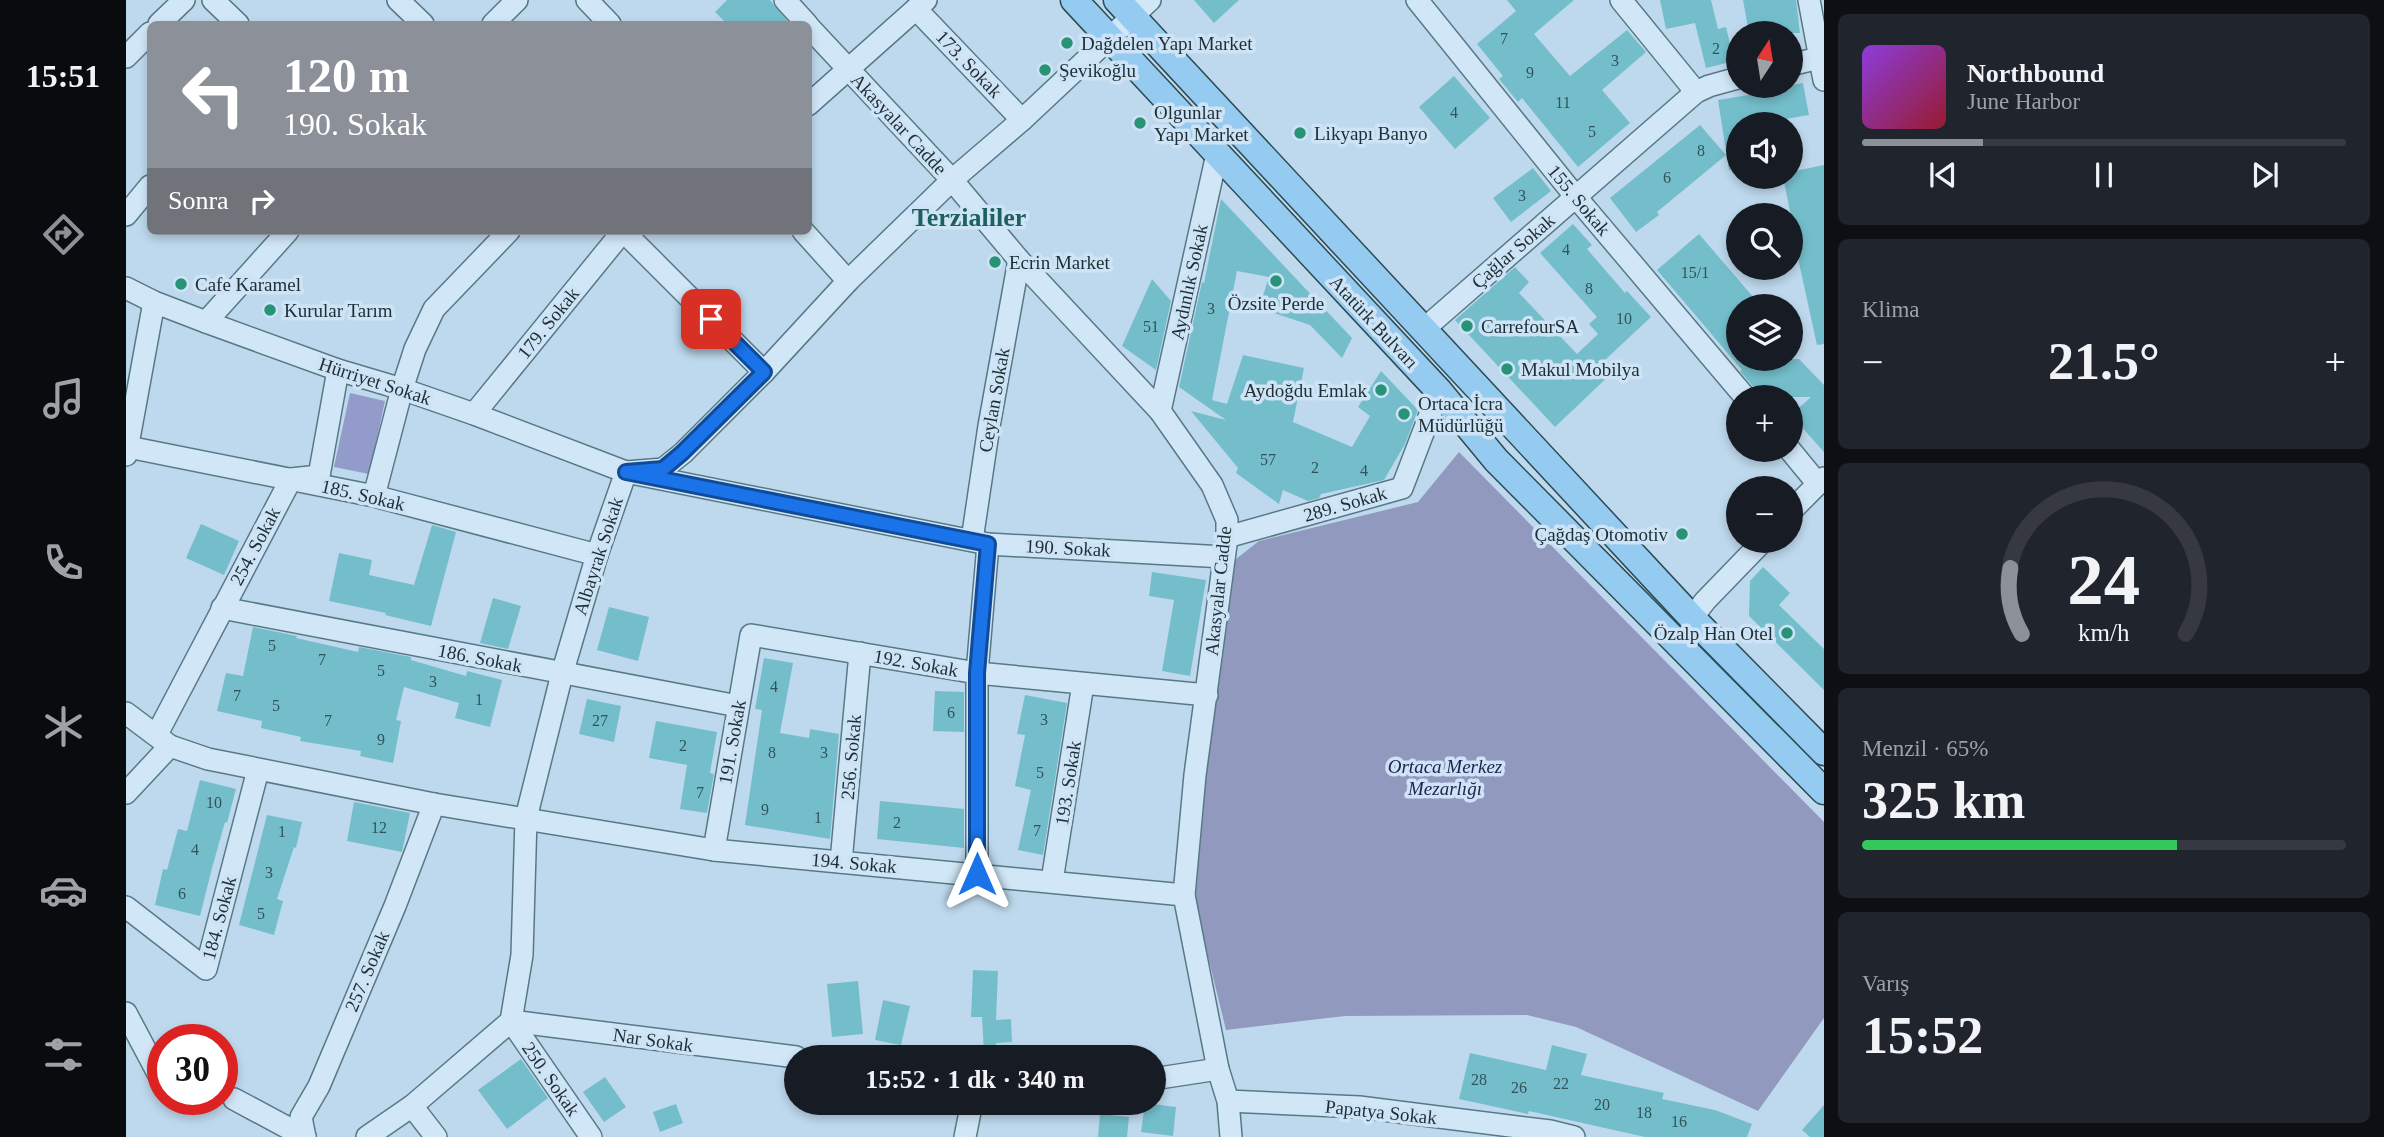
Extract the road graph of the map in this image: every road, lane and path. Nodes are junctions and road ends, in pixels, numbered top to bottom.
1 (184, 0) edge
2 (213, 0) edge
3 (398, 0) edge
4 (517, 0) edge
5 (587, 0) edge
6 (786, 0) edge
7 (1074, 0) edge
8 (1417, 0) edge
9 (1621, 0) edge
10 (1809, 0) edge
11 (921, 5) edge
12 (1133, 5) edge
13 (162, 21) edge
14 (235, 21) edge
15 (420, 21) edge
16 (496, 21) edge
17 (607, 21) edge
18 (804, 21) edge
19 (812, 30) edge
20 (147, 36) edge
21 (1109, 40) junction
22 (126, 57) edge
23 (1819, 58) junction
24 (1803, 62) edge
25 (847, 69) junction
26 (1824, 80) edge
27 (1726, 82) edge
28 (1696, 92) junction
29 (812, 101) edge
30 (1023, 120) junction
31 (1217, 154) junction
32 (952, 180) junction
33 (147, 190) edge
34 (1575, 196) junction
35 (126, 215) edge
36 (284, 235) edge
37 (505, 235) edge
38 (620, 235) edge
39 (627, 235) edge
40 (807, 235) edge
41 (1019, 260) junction
42 (848, 281) junction
43 (126, 288) edge
44 (155, 302) junction
45 (206, 322) junction
46 (1424, 329) junction
47 (338, 370) junction
48 (764, 372) junction
49 (1735, 385) edge
50 (402, 388) junction
51 (1439, 391) junction
52 (1160, 411) junction
53 (474, 414) junction
54 (127, 451) edge
55 (1802, 462) edge
56 (626, 472) junction
57 (291, 479) junction
58 (1821, 481) edge
59 (374, 496) junction
60 (1803, 499) edge
61 (980, 542) junction
62 (1226, 547) junction
63 (1751, 553) edge
64 (597, 555) junction
65 (222, 608) junction
66 (1692, 618) junction
67 (751, 635) joint
68 (860, 653) junction
69 (977, 673) junction
70 (562, 674) junction
71 (1083, 684) junction
72 (1207, 695) junction
73 (738, 706) junction
74 (126, 713) edge
75 (163, 740) junction
76 (1824, 752) edge
77 (258, 770) junction
78 (1824, 790) edge
79 (126, 793) edge
80 (434, 804) junction
81 (526, 818) junction
82 (714, 850) junction
83 (841, 862) junction
84 (977, 874) junction
85 (1052, 881) junction
86 (1184, 895) junction
87 (126, 906) edge
88 (126, 1013) edge
89 (511, 1021) junction
90 (147, 1053) edge
91 (784, 1055) edge
92 (1218, 1069) junction
93 (1166, 1077) edge
94 (238, 1101) edge
95 (1228, 1101) junction
96 (412, 1106) junction
97 (969, 1115) edge
98 (305, 1137) edge
99 (367, 1137) edge
100 (436, 1137) edge
101 (591, 1137) edge
102 (965, 1137) edge
103 (1231, 1137) edge
104 (1574, 1137) edge

1 - 13 street
2 - 14 street
3 - 15 street
4 - 16 street
5 - 17 street
6 - 18 street, Akasyalar Cadde
7 - 21 main road, Atatürk Bulvarı
8 - 34 street, 155. Sokak
9 - 28 street
10 - 23 street
11 - 25 street
11 - 30 street, 173. Sokak
12 - 21 street, Albayrak Sokak
12 - 46 main road, Atatürk Bulvarı
19 - 25 street, Akasyalar Cadde
20 - 22 street
21 - 30 street, Albayrak Sokak
21 - 31 main road, Atatürk Bulvarı
23 - 24 street
23 - 26 street
25 - 29 street
25 - 32 street, Akasyalar Cadde
27 - 28 street, Çağlar Sokak
28 - 34 street, Çağlar Sokak
30 - 32 street, Albayrak Sokak
31 - 51 main road, Atatürk Bulvarı
31 - 52 street, Aydınlık Sokak
32 - 41 street, Akasyalar Cadde
32 - 42 street, Albayrak Sokak
33 - 35 street
34 - 46 street, Çağlar Sokak
34 - 49 street, 155. Sokak
36 - 45 street
37 - 50 street
38 - 53 street, 179. Sokak
39 - 48 street
40 - 42 street
41 - 52 street, Akasyalar Cadde
41 - 61 street, Ceylan Sokak
42 - 48 street, Albayrak Sokak
43 - 44 street, Hürriyet Sokak
44 - 45 street, Hürriyet Sokak
44 - 54 street
45 - 47 street, Hürriyet Sokak
46 - 66 main road, Atatürk Bulvarı
47 - 50 street, Hürriyet Sokak
47 - 57 street
48 - 56 street, Albayrak Sokak
50 - 53 street, Hürriyet Sokak
50 - 59 street
51 - 62 street, 289. Sokak
51 - 78 main road, Atatürk Bulvarı
52 - 62 street, Akasyalar Cadde
53 - 56 street, Hürriyet Sokak
54 - 57 street, 185. Sokak
55 - 58 street
56 - 61 street, 190. Sokak
56 - 64 street, Albayrak Sokak
57 - 59 street, 185. Sokak
57 - 65 street, 254. Sokak
58 - 60 street
59 - 64 street, 185. Sokak
61 - 62 street, 190. Sokak
61 - 69 street, Ceylan Sokak
62 - 72 street, Akasyalar Cadde
63 - 66 street
64 - 70 street, Albayrak Sokak
65 - 70 street, 186. Sokak
65 - 75 street, 254. Sokak
66 - 76 main road, Atatürk Bulvarı
67 - 68 street, 192. Sokak
67 - 73 street, 191. Sokak
68 - 69 street, 192. Sokak
68 - 83 street, 256. Sokak
69 - 71 street, 192. Sokak
69 - 84 street, Ceylan Sokak
70 - 73 street, 186. Sokak
70 - 81 street, Albayrak Sokak
71 - 72 street, 192. Sokak
71 - 85 street, 193. Sokak
72 - 86 street, Akasyalar Cadde
73 - 82 street, 191. Sokak
74 - 75 street, 194. Sokak
75 - 77 street, 194. Sokak
75 - 79 street, 254. Sokak
77 - 80 street, 194. Sokak
77 - 87 street, 184. Sokak
80 - 81 street, 194. Sokak
80 - 98 street, 257. Sokak
81 - 82 street, 194. Sokak
81 - 89 street, Albayrak Sokak
82 - 83 street, 194. Sokak
83 - 84 street, 194. Sokak
84 - 85 street, 194. Sokak
85 - 86 street, 194. Sokak
86 - 92 street, Akasyalar Cadde
88 - 90 street
89 - 91 street, Nar Sokak
89 - 96 street
89 - 101 street, 250. Sokak
92 - 93 street
92 - 95 street, Akasyalar Cadde
94 - 98 street
95 - 103 street, Akasyalar Cadde
95 - 104 street, Papatya Sokak
96 - 99 street
96 - 100 street
97 - 102 street

